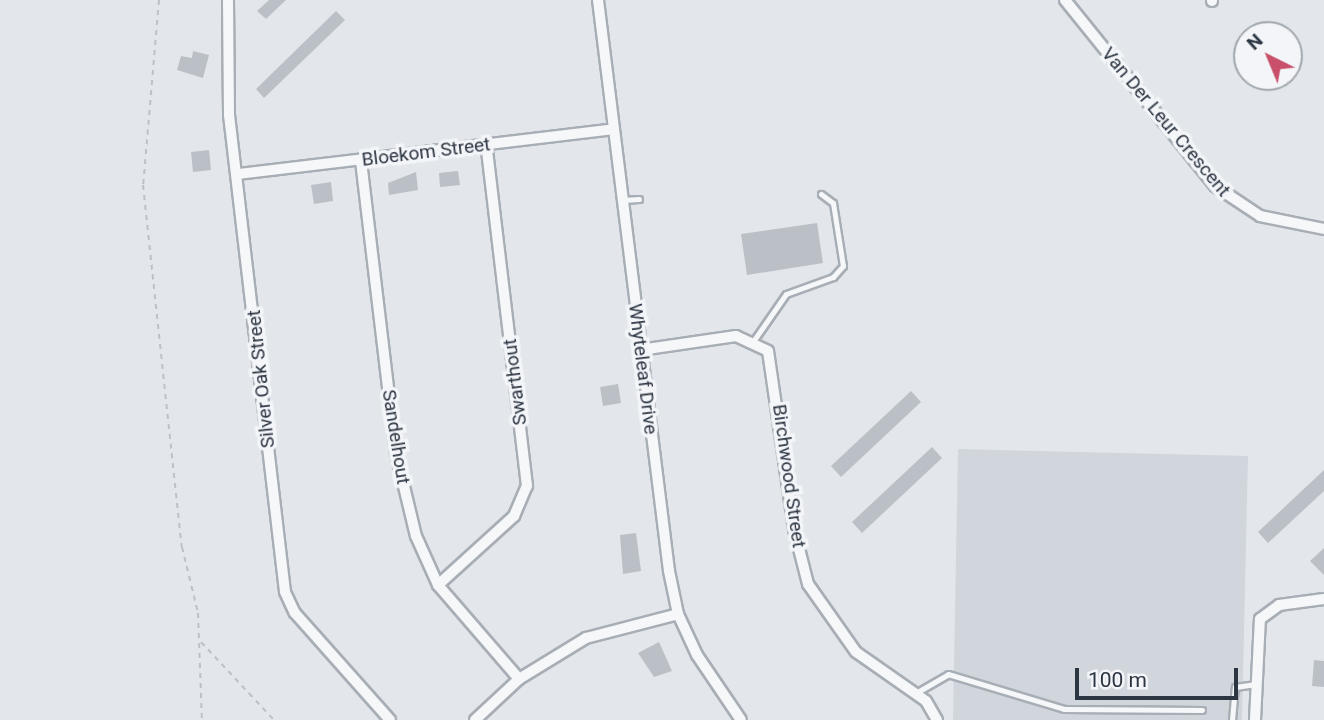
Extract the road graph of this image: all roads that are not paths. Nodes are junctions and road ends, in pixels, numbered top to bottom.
1 (228, 0) edge
2 (598, 0) edge
3 (1065, 0) edge
4 (613, 129) junction
5 (486, 145) junction
6 (361, 160) junction
7 (238, 174) junction
8 (821, 194) dead end
9 (639, 199) dead end
10 (622, 200) junction
11 (1324, 229) edge
12 (754, 340) junction
13 (640, 350) junction
14 (438, 585) junction
15 (1324, 599) edge
16 (678, 614) junction
17 (519, 679) junction
18 (1256, 684) junction
19 (914, 694) junction
20 (1202, 710) dead end
21 (390, 720) edge
22 (475, 720) edge
23 (741, 720) edge
24 (937, 720) edge
25 (1232, 720) edge
26 (1255, 720) edge

1 - 7 street, Silver Oak Street
2 - 4 street, Whyteleaf Drive
3 - 11 street, Van Der Leur Crescent
4 - 5 street, Bloekom Street
4 - 10 street, Whyteleaf Drive
5 - 6 street, Bloekom Street
5 - 14 street, Swarthout
6 - 7 street, Bloekom Street
6 - 14 street, Sandelhout
7 - 21 street, Silver Oak Street
8 - 12 lane
9 - 10 lane
10 - 13 street, Whyteleaf Drive
12 - 13 street
12 - 19 street, Birchwood Street
13 - 16 street, Whyteleaf Drive
14 - 17 street, Sandelhout
15 - 18 street
16 - 17 street
16 - 23 street, Whyteleaf Drive
17 - 22 street
18 - 25 lane
18 - 26 street
19 - 20 lane
19 - 24 street, Birchwood Street

